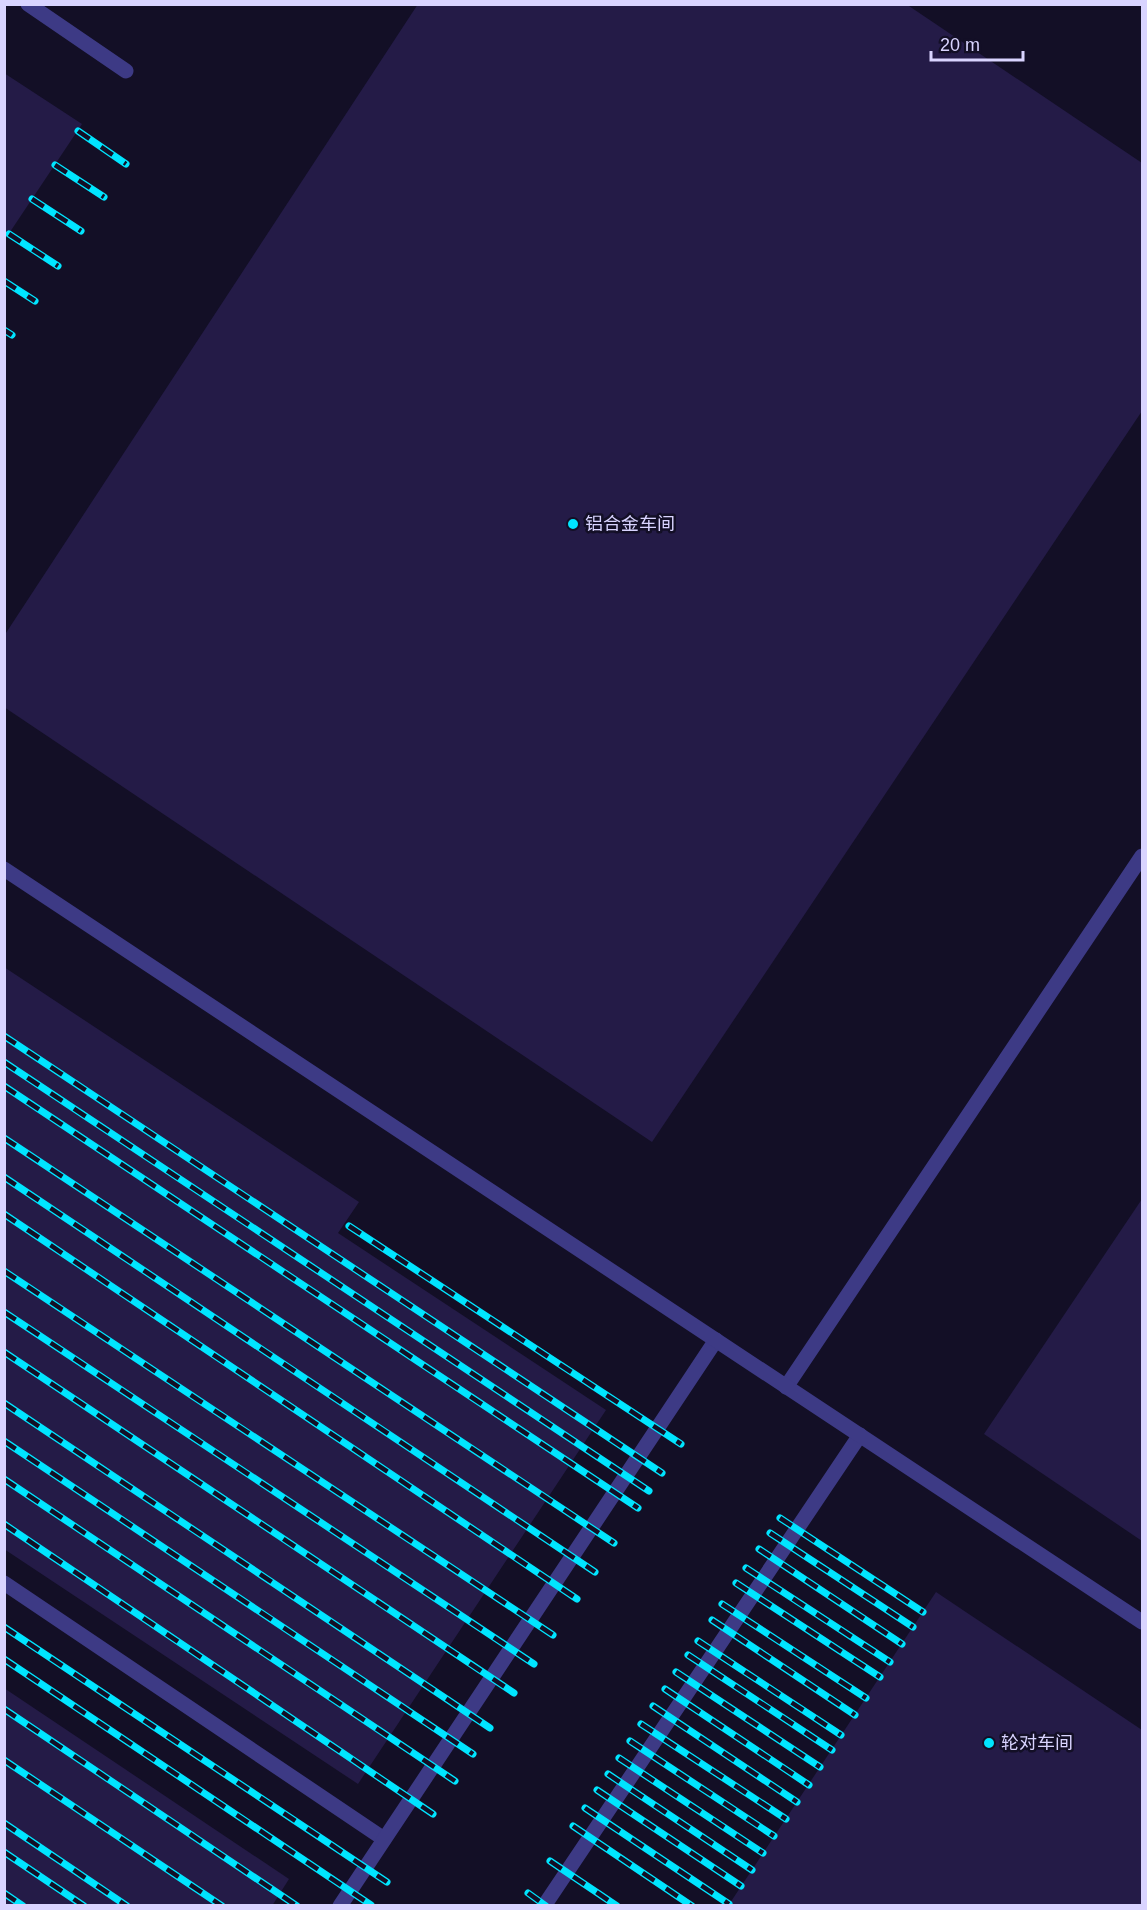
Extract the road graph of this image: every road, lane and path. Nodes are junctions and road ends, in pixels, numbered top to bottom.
1 (28, 4) edge
2 (126, 70) dead end
3 (1143, 856) edge
4 (4, 868) edge
5 (716, 1340) junction
6 (786, 1387) junction
7 (860, 1435) junction
8 (4, 1583) edge
9 (1143, 1622) edge
10 (384, 1839) junction
11 (340, 1905) edge
12 (544, 1905) edge

1 - 2 street
3 - 6 street
4 - 5 street
5 - 6 street
5 - 10 street
6 - 7 street
7 - 9 street
7 - 12 street
8 - 10 street
10 - 11 street

